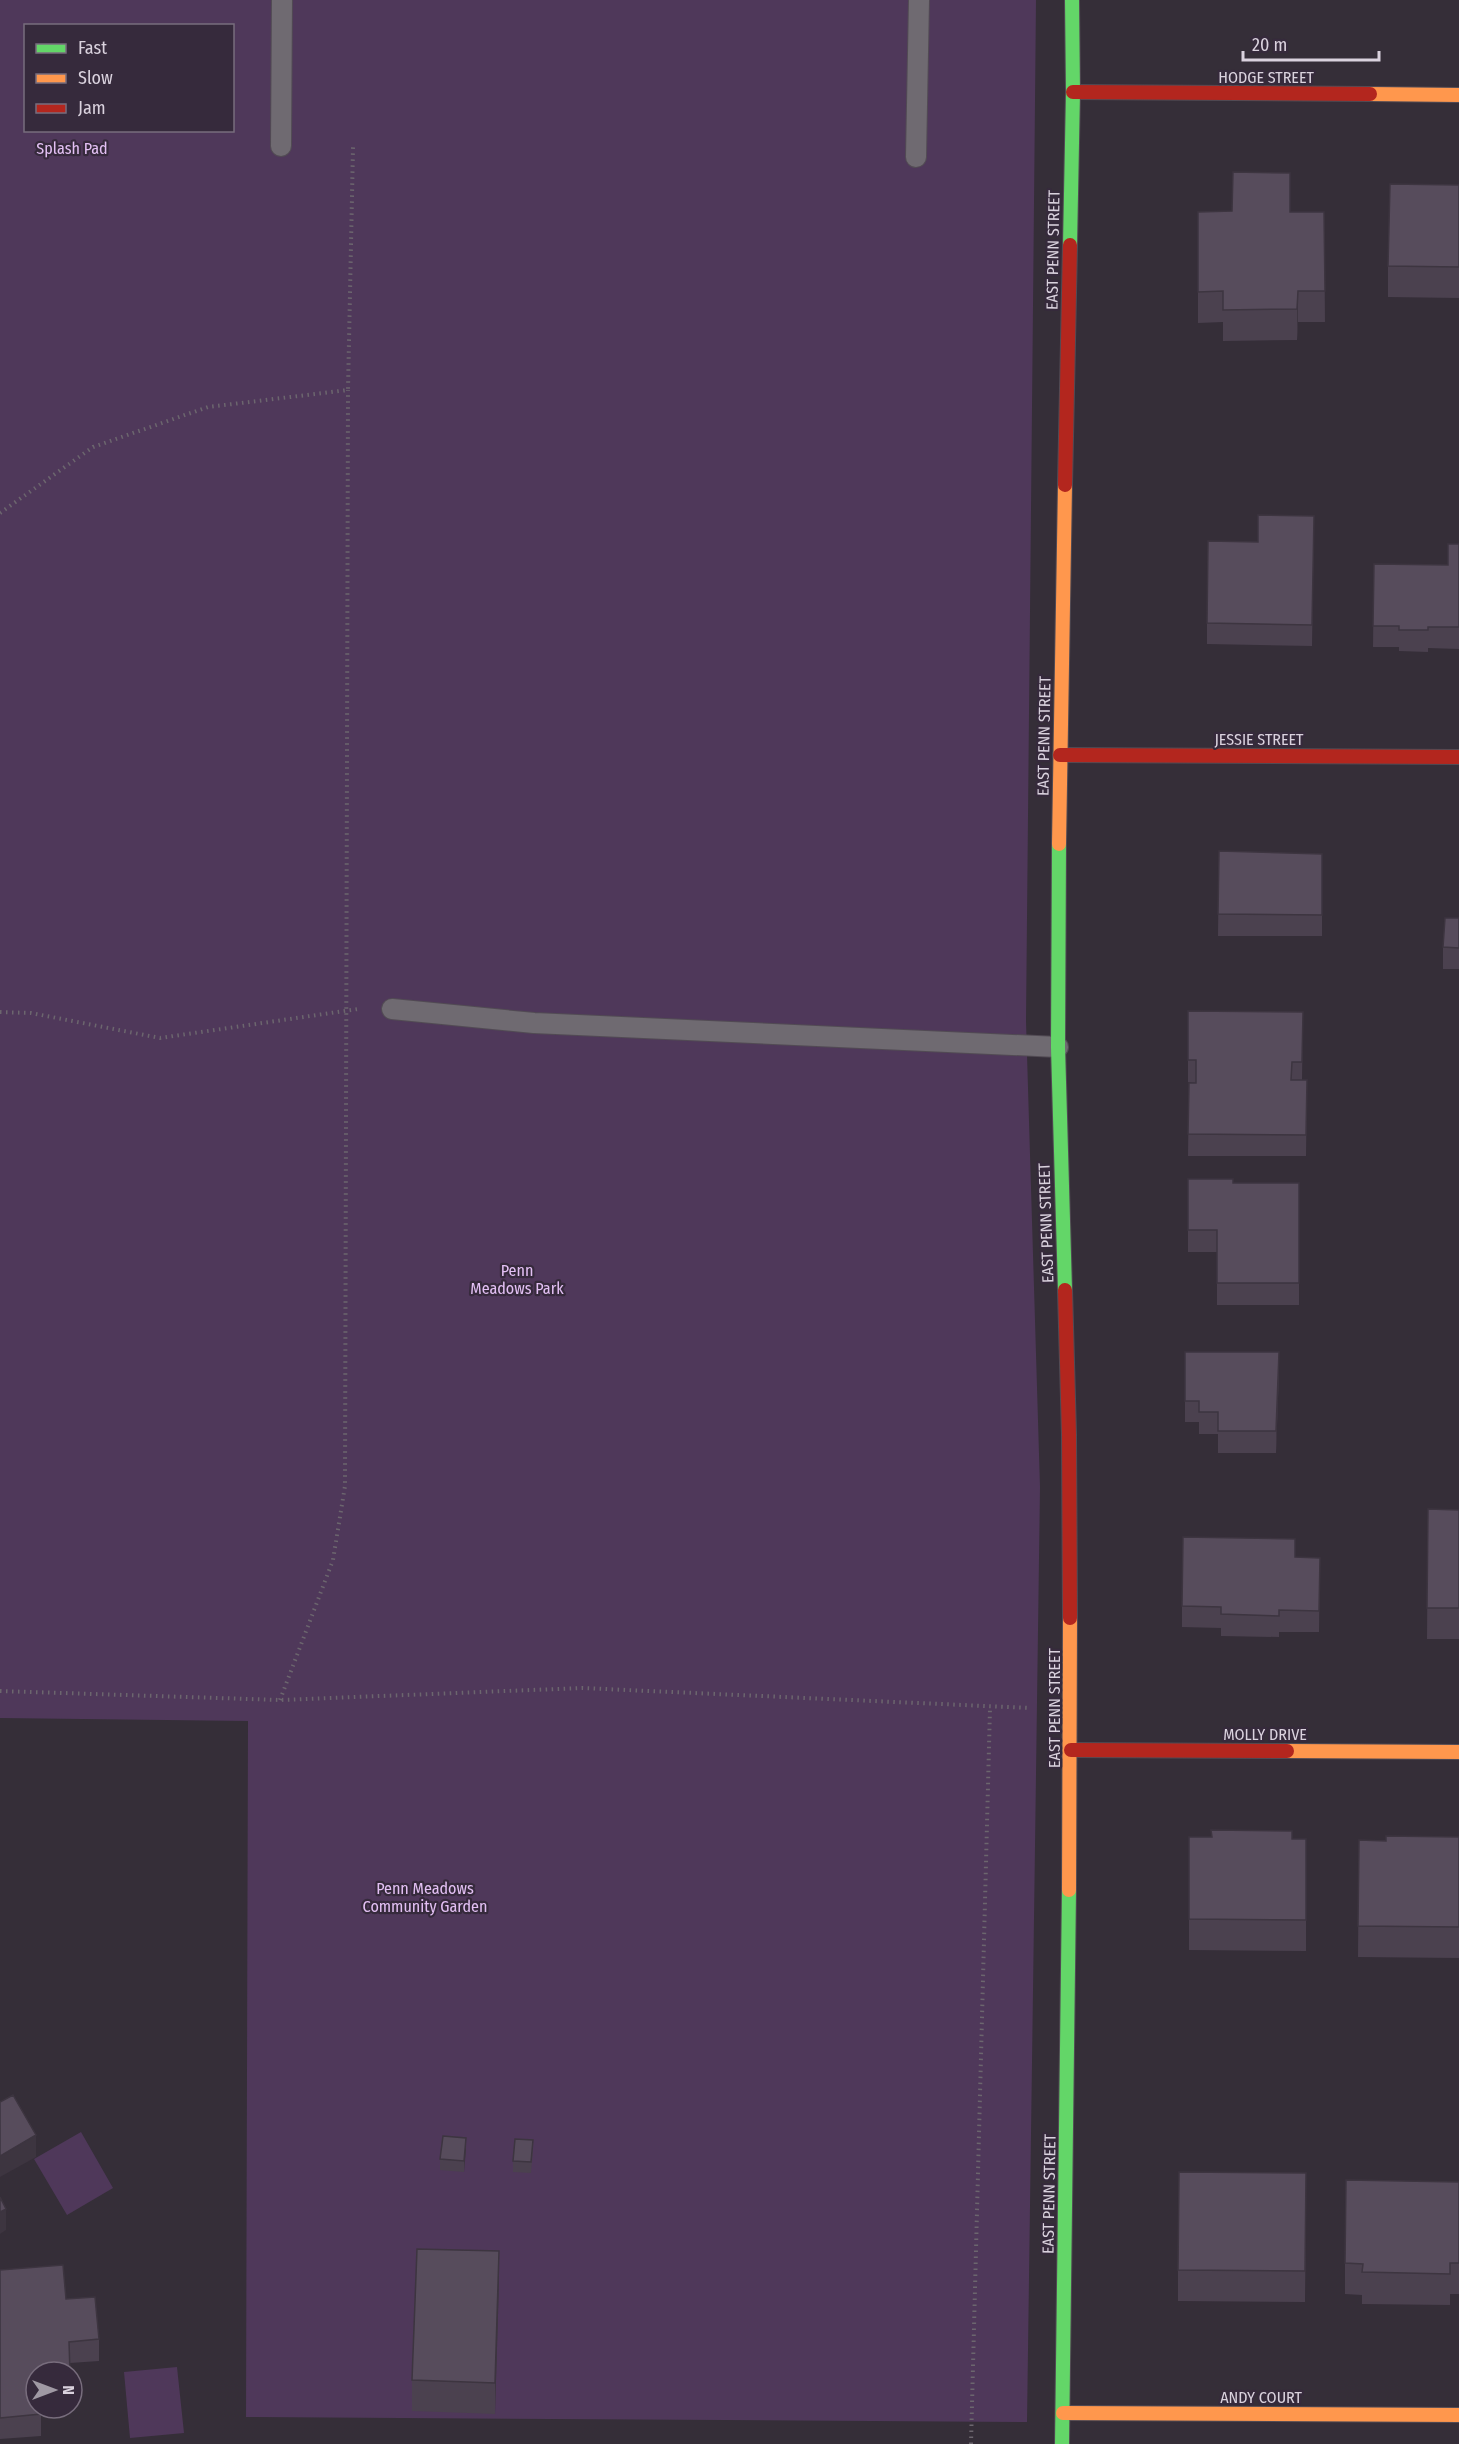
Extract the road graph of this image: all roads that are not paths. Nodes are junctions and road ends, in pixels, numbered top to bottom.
1 (282, 0) edge
2 (919, 0) edge
3 (1072, 0) edge
4 (1073, 92) junction
5 (1459, 94) edge
6 (281, 146) dead end
7 (916, 158) dead end
8 (1060, 755) junction
9 (1459, 757) edge
10 (392, 1009) road end
11 (1058, 1047) junction
12 (1071, 1750) junction
13 (1459, 1752) edge
14 (1063, 2413) junction
15 (1459, 2415) edge
16 (1062, 2444) edge

1 - 6 lane
2 - 7 lane
3 - 4 street, EAST PENN STREET
4 - 5 street, HODGE STREET
4 - 8 street, EAST PENN STREET
8 - 9 street, JESSIE STREET
8 - 11 street, EAST PENN STREET
10 - 11 lane
11 - 12 street, EAST PENN STREET
12 - 13 street, MOLLY DRIVE
12 - 14 street, EAST PENN STREET
14 - 15 street, ANDY COURT
14 - 16 street, EAST PENN STREET

